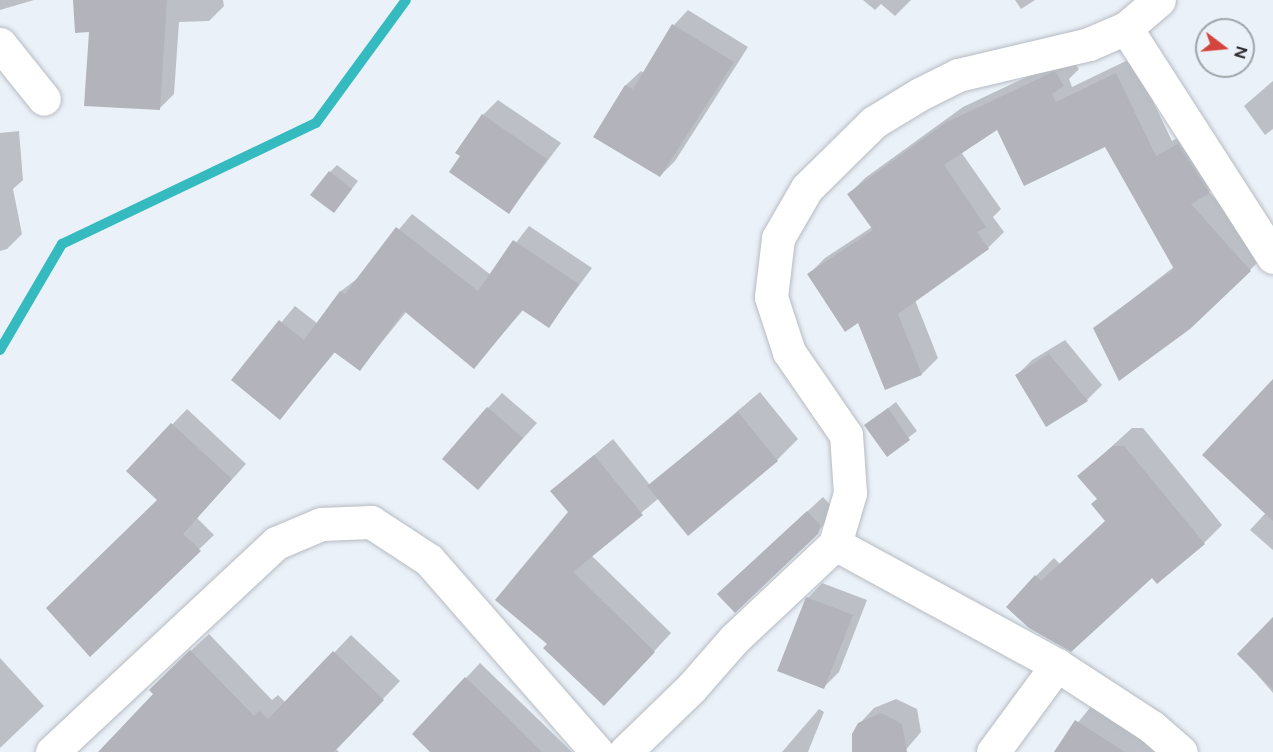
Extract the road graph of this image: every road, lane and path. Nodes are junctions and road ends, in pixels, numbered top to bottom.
1 (1159, 0) edge
2 (1126, 28) junction
3 (0, 44) edge
4 (44, 99) dead end
5 (1273, 257) edge
6 (835, 544) junction
7 (1057, 665) junction
8 (52, 752) edge
9 (597, 752) edge
10 (625, 752) edge
11 (993, 752) edge
12 (1181, 752) edge

1 - 2 street
2 - 5 street
2 - 6 street
3 - 4 street
6 - 7 street
6 - 10 street
7 - 11 street
7 - 12 street
8 - 9 street

